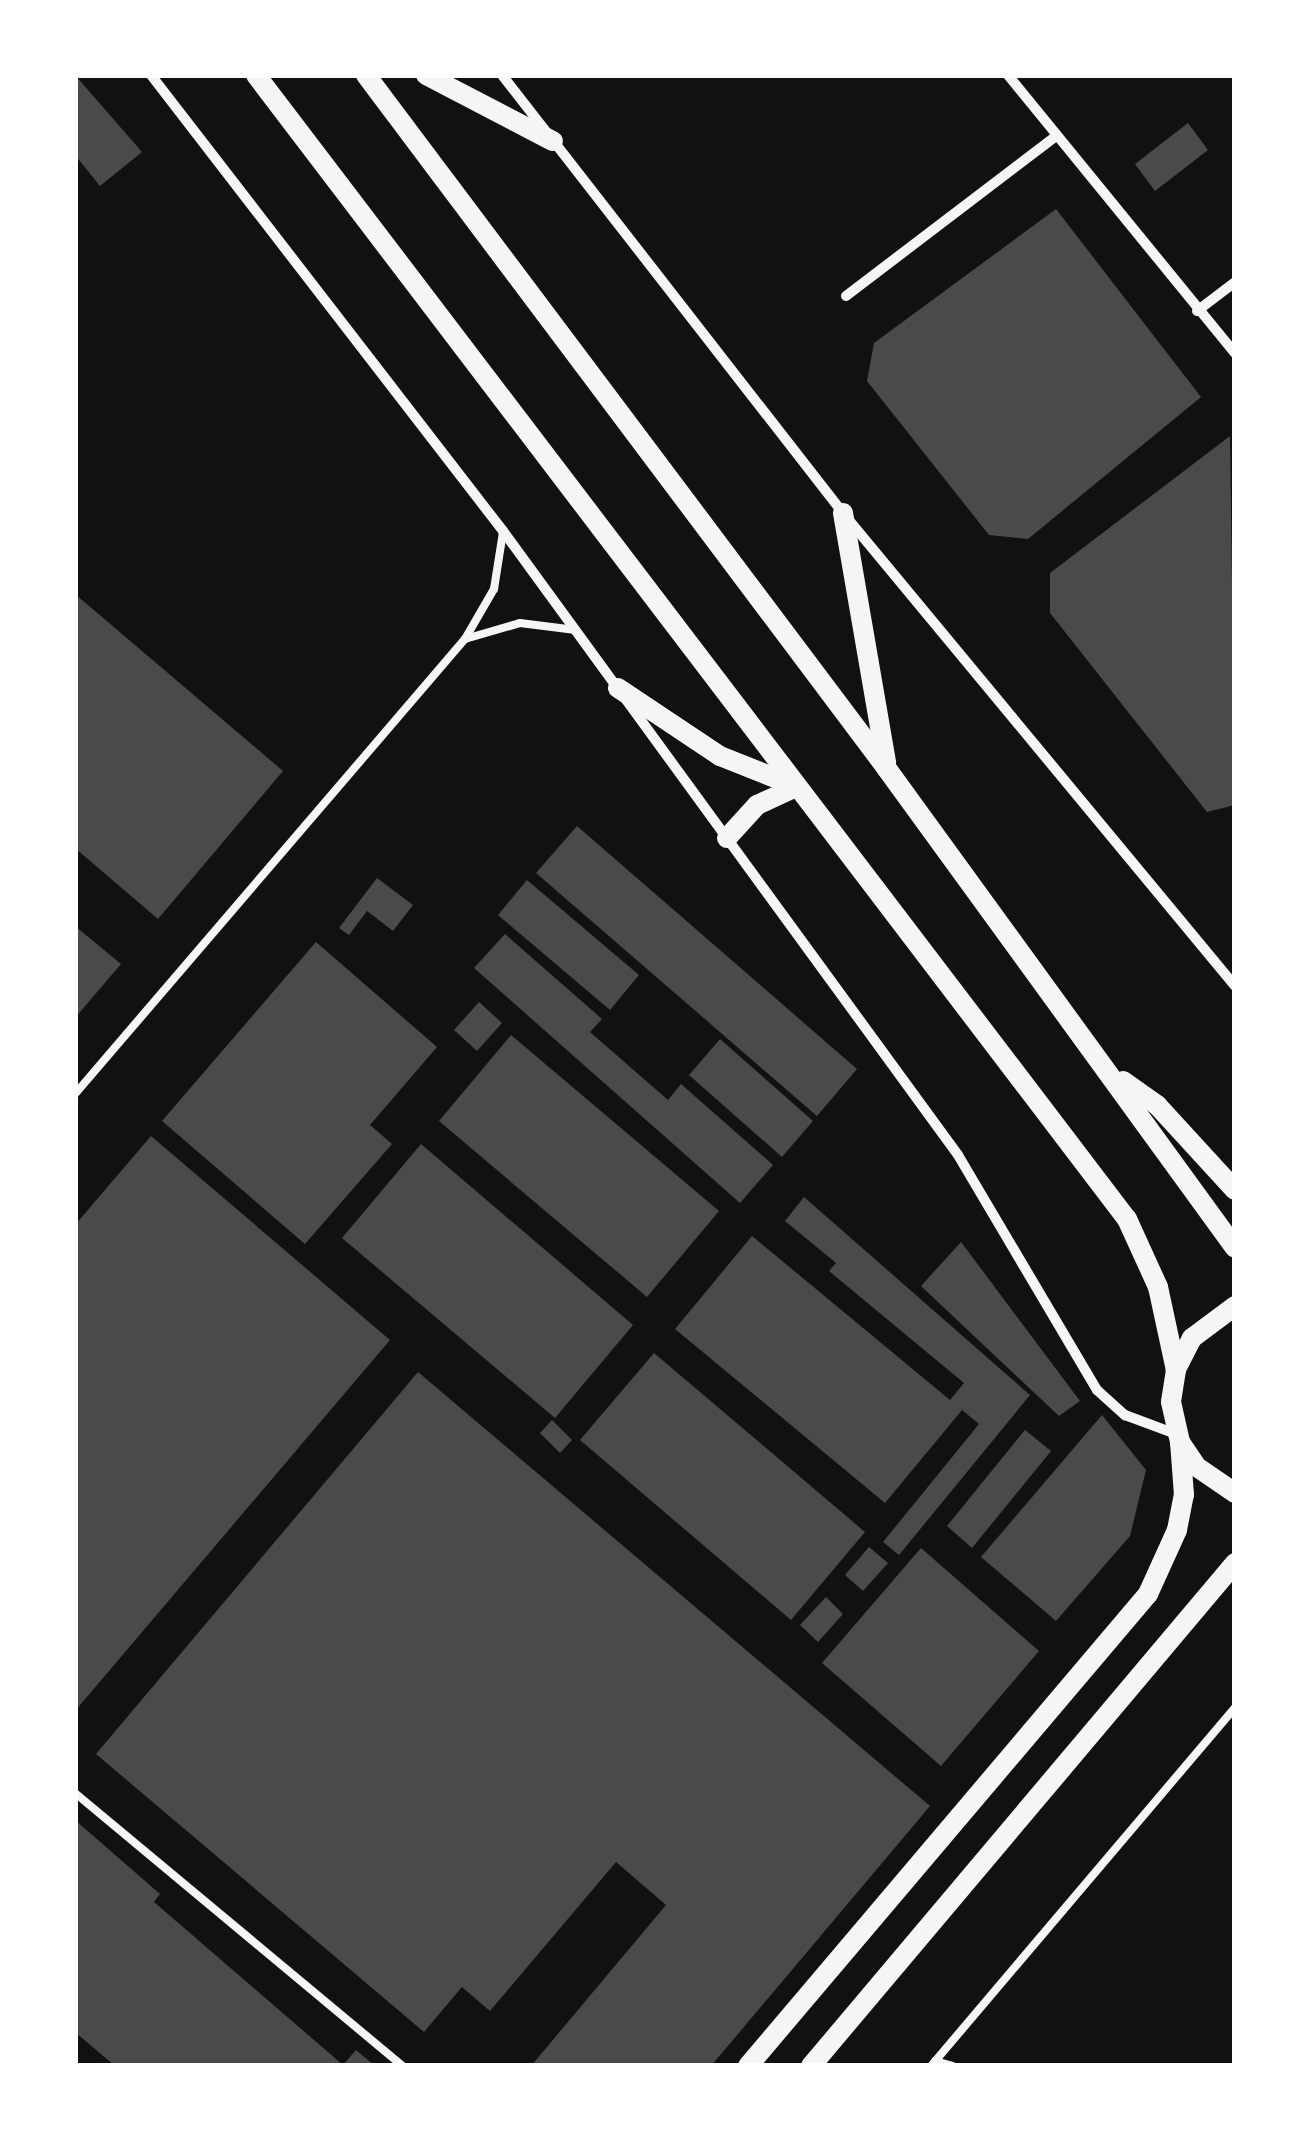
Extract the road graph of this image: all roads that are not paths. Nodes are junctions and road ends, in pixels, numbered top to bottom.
1 (152, 75) edge
2 (256, 75) edge
3 (366, 75) edge
4 (426, 75) edge
5 (502, 75) edge
6 (1008, 75) edge
7 (1056, 136) junction
8 (554, 141) junction
9 (1235, 282) edge
10 (846, 296) dead end
11 (1196, 311) junction
12 (1235, 354) edge
13 (843, 513) junction
14 (503, 532) junction
15 (576, 630) junction
16 (466, 639) junction
17 (618, 688) junction
18 (887, 769) junction
19 (796, 786) junction
20 (728, 838) junction
21 (1235, 986) edge
22 (1114, 1076) junction
23 (75, 1094) edge
24 (1235, 1190) edge
25 (1235, 1248) edge
26 (1235, 1306) edge
27 (1176, 1370) junction
28 (1179, 1438) junction
29 (1235, 1492) edge
30 (1235, 1564) edge
31 (1235, 1707) edge
32 (75, 1792) edge
33 (933, 2063) edge
34 (404, 2066) edge
35 (748, 2066) edge
36 (812, 2066) edge
37 (952, 2066) edge

1 - 14 street
2 - 19 main road
3 - 18 main road
4 - 8 main road
5 - 8 street
6 - 7 street
7 - 10 street
7 - 11 street
8 - 13 street
9 - 11 street
11 - 12 street
13 - 18 main road
13 - 21 street
14 - 15 street
14 - 16 lane
15 - 16 lane
15 - 17 street
16 - 23 lane
17 - 19 main road
17 - 20 street
18 - 22 main road
19 - 20 main road
19 - 27 main road
20 - 28 street
22 - 24 main road
22 - 25 main road
26 - 27 main road
27 - 28 main road
28 - 29 main road
28 - 35 main road
30 - 36 main road
31 - 33 lane
32 - 34 lane
33 - 37 lane

